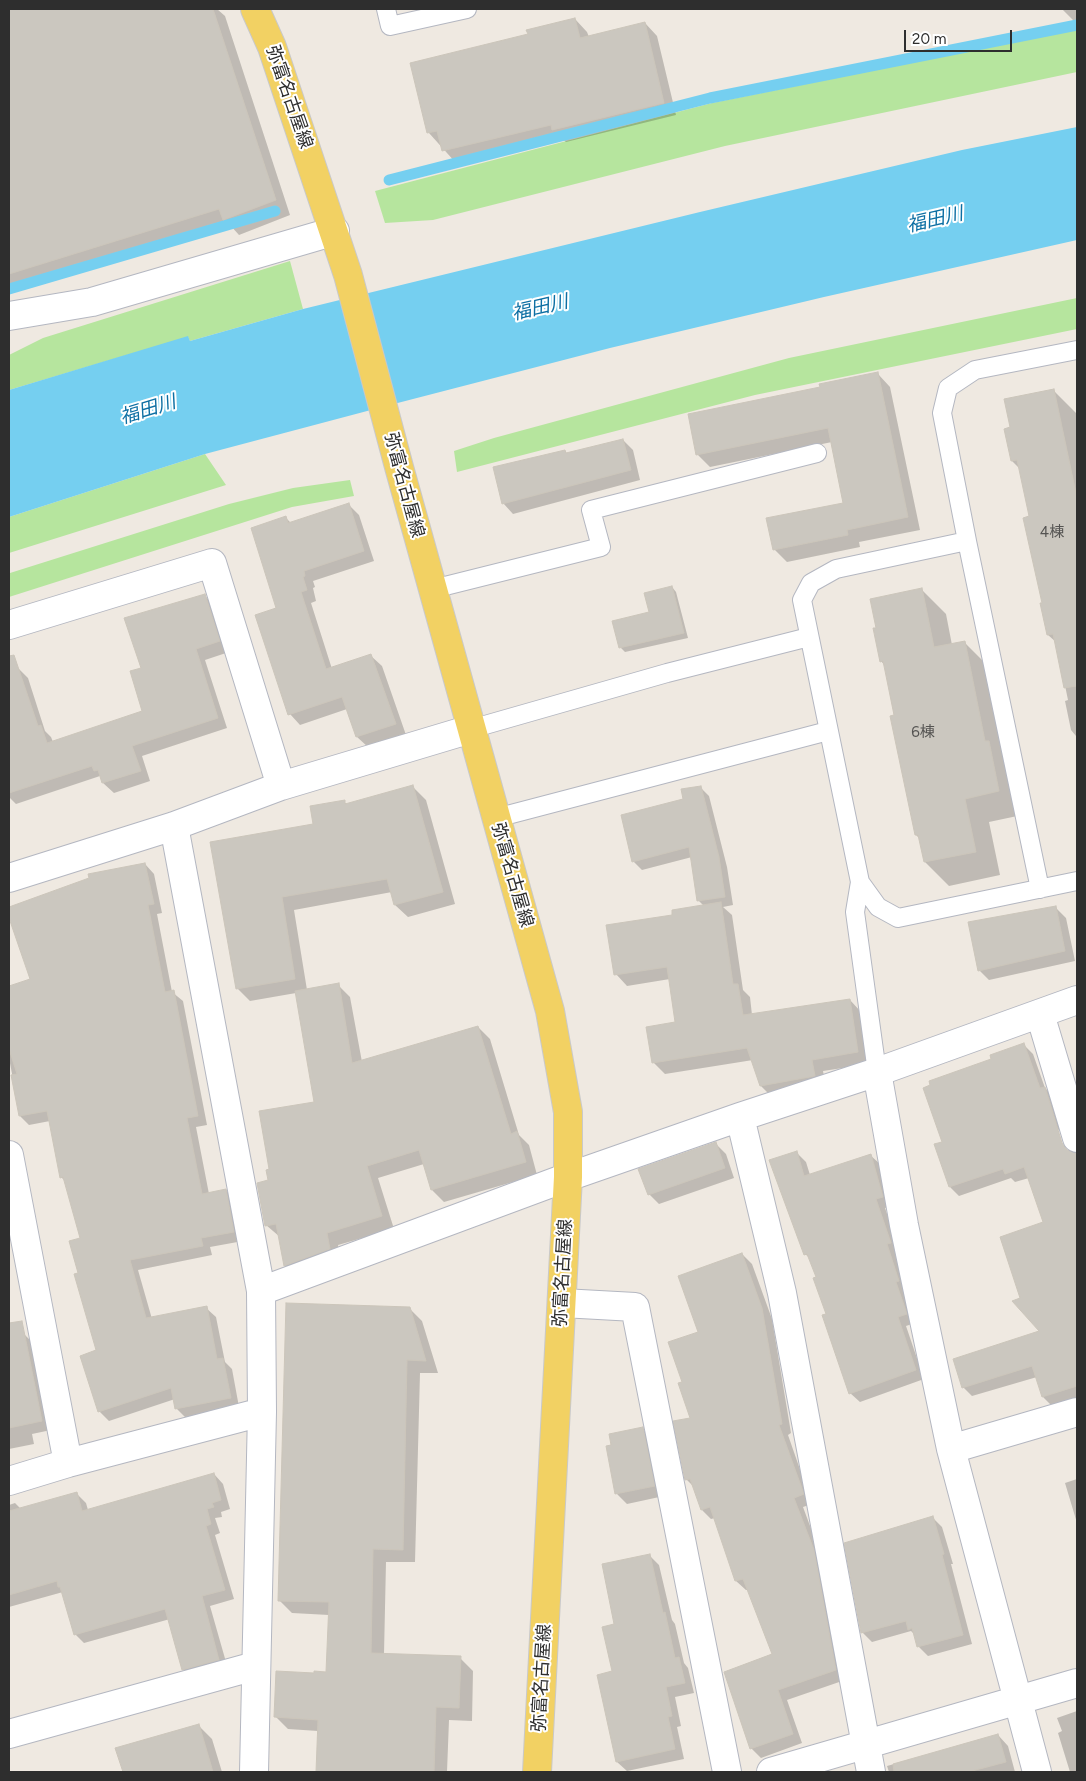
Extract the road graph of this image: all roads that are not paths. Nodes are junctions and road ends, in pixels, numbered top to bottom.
1 (255, 9) edge
2 (386, 9) edge
3 (467, 9) edge
4 (334, 231) junction
5 (9, 316) edge
6 (1077, 350) edge
7 (817, 453) dead end
8 (967, 540) junction
9 (433, 589) junction
10 (9, 625) edge
11 (809, 637) junction
12 (471, 729) junction
13 (828, 731) junction
14 (281, 786) junction
15 (496, 818) junction
16 (174, 826) junction
17 (9, 878) edge
18 (1077, 881) edge
19 (860, 882) junction
20 (1040, 889) junction
21 (1077, 1000) edge
22 (1040, 1014) junction
23 (877, 1072) junction
24 (740, 1117) junction
25 (1077, 1138) edge
26 (9, 1155) edge
27 (568, 1177) junction
28 (261, 1291) junction
29 (562, 1303) junction
30 (262, 1412) junction
31 (1077, 1412) edge
32 (951, 1449) junction
33 (68, 1463) junction
34 (9, 1481) edge
35 (255, 1666) junction
36 (1077, 1683) edge
37 (1018, 1699) junction
38 (9, 1734) edge
39 (866, 1744) junction
40 (254, 1772) edge
41 (537, 1772) edge
42 (727, 1772) edge
43 (771, 1772) edge
44 (871, 1772) edge
45 (1037, 1772) edge

1 - 4 main road, 弥富名古屋線
2 - 3 lane
4 - 5 street
4 - 9 main road, 弥富名古屋線
6 - 8 lane
7 - 9 lane
8 - 11 lane
8 - 20 lane
9 - 12 main road, 弥富名古屋線
10 - 14 street
11 - 12 lane
11 - 13 lane
12 - 14 street
12 - 15 main road, 弥富名古屋線
13 - 15 lane
13 - 19 lane
14 - 16 street
15 - 27 main road, 弥富名古屋線
16 - 17 street
16 - 28 street
18 - 20 lane
19 - 20 lane
19 - 23 lane
21 - 22 street
22 - 23 street
22 - 25 street
23 - 24 street
23 - 32 street
24 - 27 street
24 - 39 street
26 - 33 street
27 - 28 street
27 - 29 main road, 弥富名古屋線
28 - 30 street
29 - 41 main road, 弥富名古屋線
29 - 42 street
30 - 33 street
30 - 35 street
31 - 32 street
32 - 37 street
33 - 34 street
35 - 38 street
35 - 40 street
36 - 37 street
37 - 39 street
37 - 45 street
39 - 43 street
39 - 44 street

